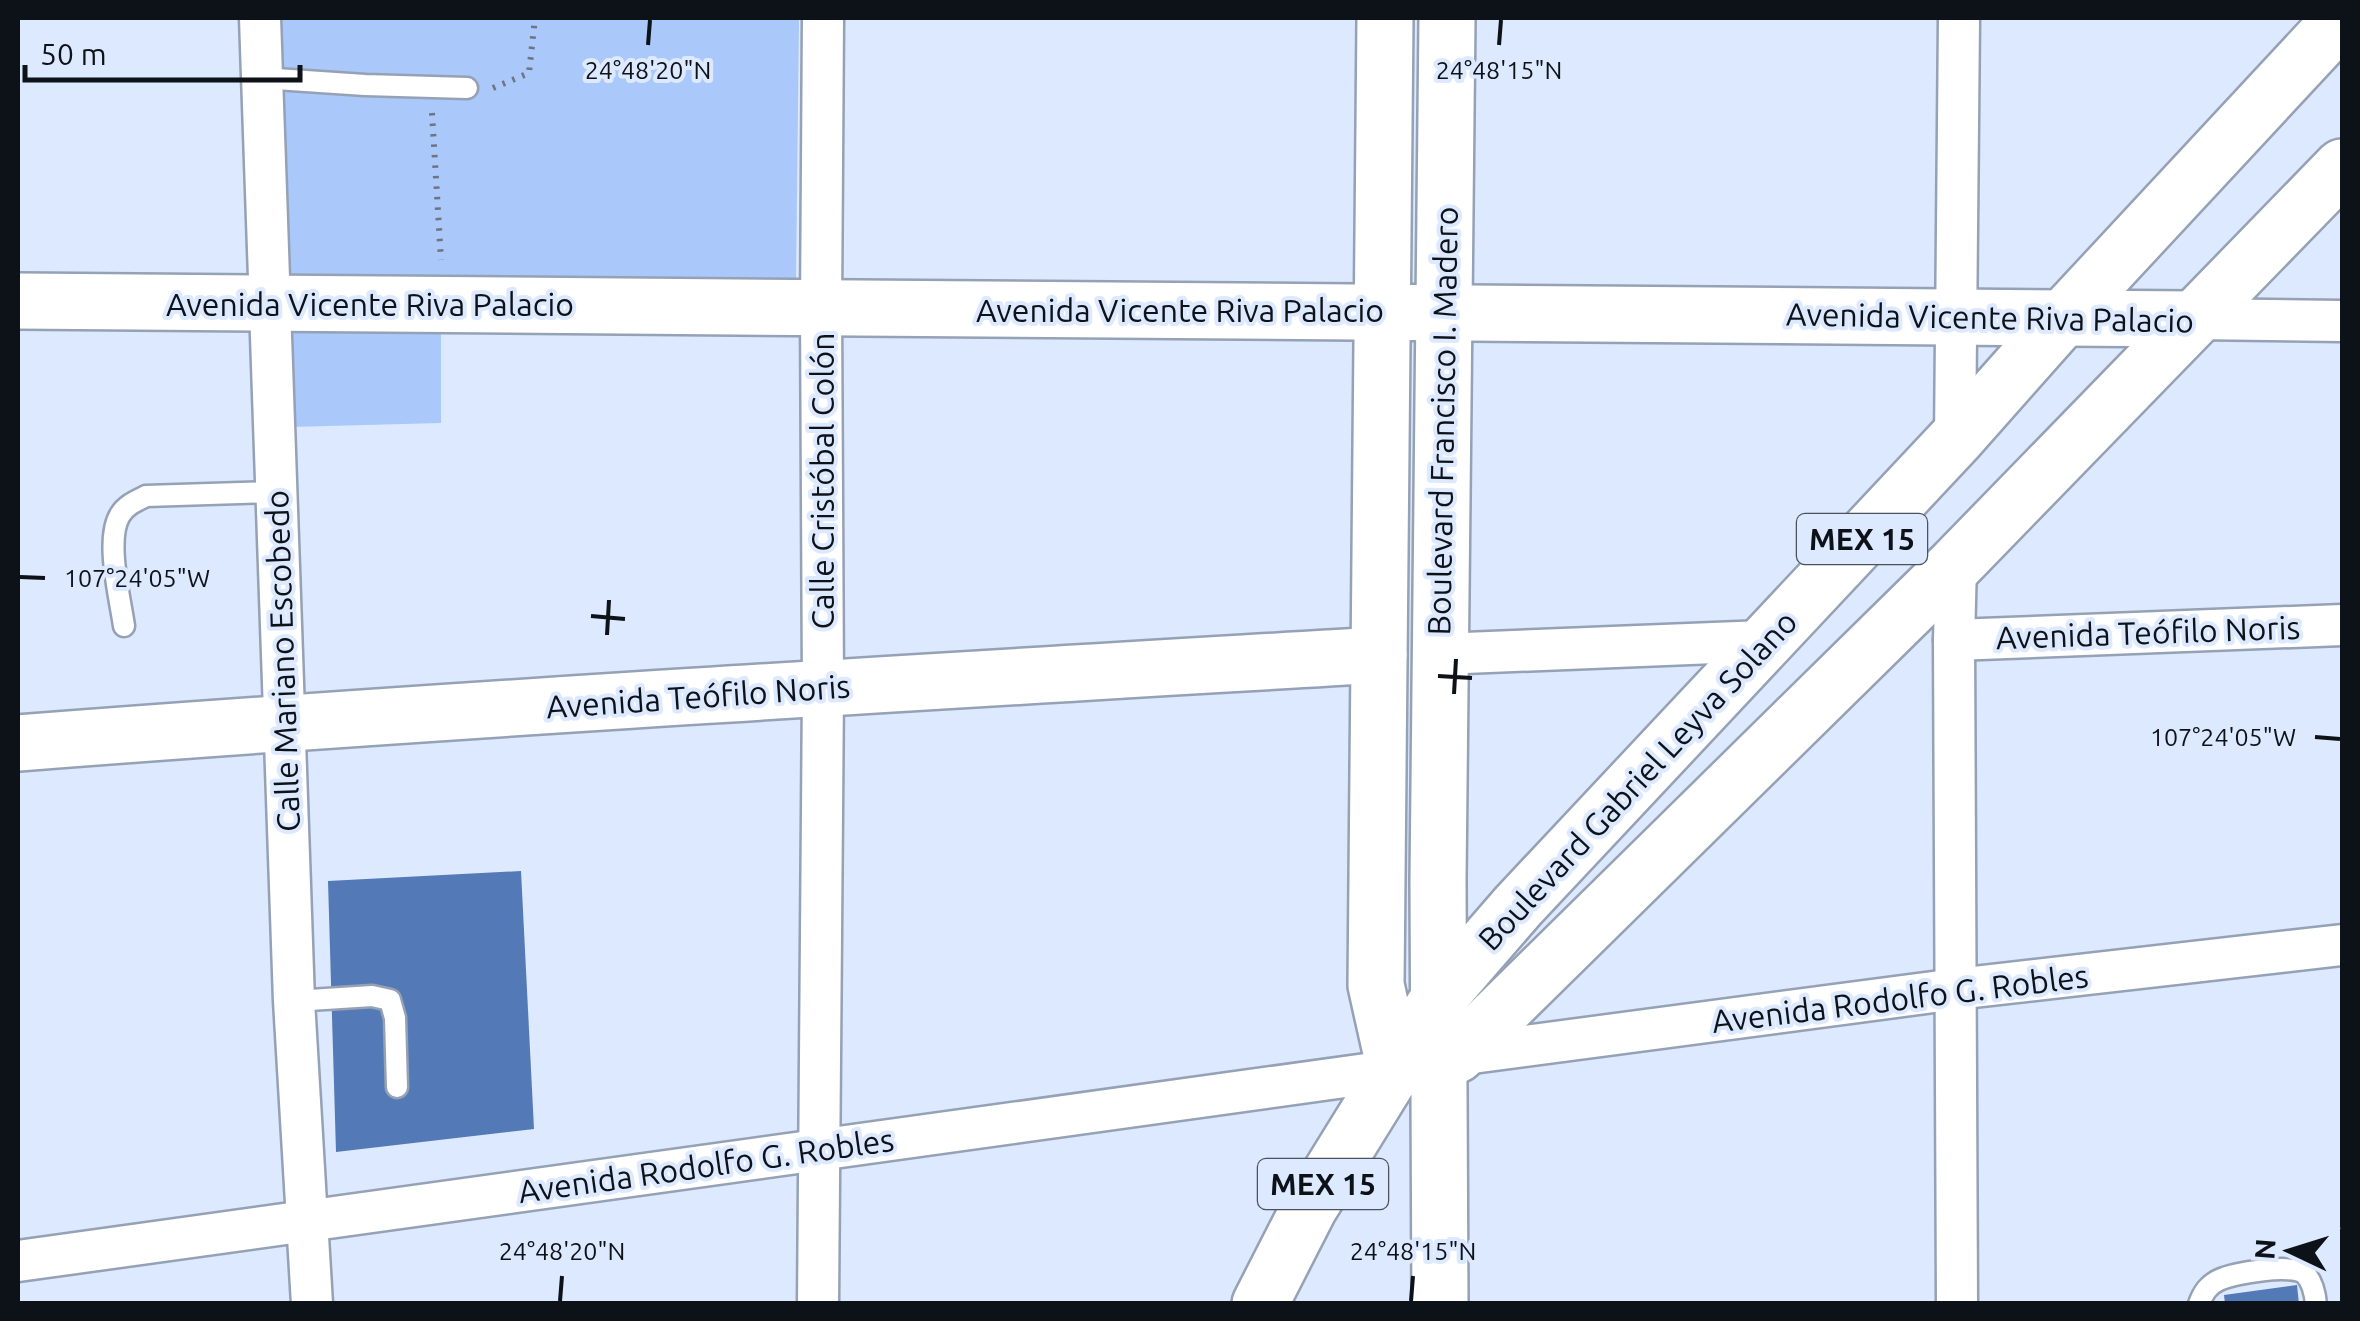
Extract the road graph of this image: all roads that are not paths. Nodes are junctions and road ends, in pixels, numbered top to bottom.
1 (260, 18) edge
2 (823, 18) edge
3 (1385, 18) edge
4 (1447, 18) edge
5 (1959, 18) edge
6 (2342, 18) edge
7 (260, 78) junction
8 (474, 90) road end
9 (2342, 168) edge
10 (18, 302) edge
11 (269, 304) junction
12 (821, 308) junction
13 (1382, 311) junction
14 (1444, 312) junction
15 (1957, 316) junction
16 (2064, 317) junction
17 (2194, 319) junction
18 (2342, 321) edge
19 (1955, 440) junction
20 (276, 492) junction
21 (1956, 564) junction
22 (2342, 625) edge
23 (124, 626) dead end
24 (1954, 640) junction
25 (1764, 641) junction
26 (1440, 654) junction
27 (1379, 656) junction
28 (824, 688) junction
29 (284, 722) junction
30 (18, 742) edge
31 (2342, 945) edge
32 (1956, 990) junction
33 (1440, 996) junction
34 (294, 1001) junction
35 (1430, 1062) junction
36 (397, 1087) dead end
37 (819, 1150) junction
38 (308, 1220) junction
39 (18, 1261) edge
40 (312, 1304) edge
41 (818, 1304) edge
42 (1260, 1304) edge
43 (1440, 1304) edge
44 (1957, 1304) edge
45 (2199, 1304) edge
46 (2316, 1304) edge

1 - 7 street, Calle Mariano Escobedo
2 - 12 street, Calle Cristóbal Colón
3 - 13 main road, Boulevard Francisco I. Madero
4 - 14 main road, Boulevard Francisco I. Madero
5 - 15 street
6 - 16 main road, Boulevard Gabriel Leyva Solano / MEX 15
7 - 8 lane
7 - 11 street, Calle Mariano Escobedo
9 - 17 main road, Boulevard Gabriel Leyva Solano / MEX 15
10 - 11 main road, Avenida Vicente Riva Palacio
11 - 12 main road, Avenida Vicente Riva Palacio
11 - 20 street, Calle Mariano Escobedo
12 - 13 main road, Avenida Vicente Riva Palacio
12 - 28 street, Calle Cristóbal Colón
13 - 14 main road, Avenida Vicente Riva Palacio
13 - 27 main road, Boulevard Francisco I. Madero
14 - 15 main road, Avenida Vicente Riva Palacio
14 - 26 main road, Boulevard Francisco I. Madero
15 - 16 main road, Avenida Vicente Riva Palacio
15 - 19 street
16 - 17 main road, Avenida Vicente Riva Palacio
16 - 19 main road, Boulevard Gabriel Leyva Solano / MEX 15
17 - 18 street, Avenida Vicente Riva Palacio
17 - 21 main road, Boulevard Gabriel Leyva Solano / MEX 15
19 - 25 main road, Boulevard Gabriel Leyva Solano / MEX 15
20 - 23 lane
20 - 29 street, Calle Mariano Escobedo
21 - 24 street
21 - 35 main road, Boulevard Gabriel Leyva Solano / MEX 15
22 - 24 street, Avenida Teófilo Noris
24 - 32 street
25 - 26 street
25 - 33 main road, Boulevard Gabriel Leyva Solano / MEX 15
26 - 33 main road, Boulevard Francisco I. Madero
27 - 28 main road, Avenida Teófilo Noris
27 - 35 main road, Boulevard Francisco I. Madero
28 - 29 main road, Avenida Teófilo Noris
28 - 37 street, Calle Cristóbal Colón
29 - 30 main road, Avenida Teófilo Noris
29 - 34 street, Calle Mariano Escobedo
31 - 32 street, Avenida Rodolfo G. Robles
32 - 35 street, Avenida Rodolfo G. Robles
32 - 44 street
33 - 35 main road, Boulevard Gabriel Leyva Solano / MEX 15
34 - 36 lane
34 - 38 street, Calle Mariano Escobedo
35 - 37 street, Avenida Rodolfo G. Robles
35 - 42 main road, Boulevard Gabriel Leyva Solano / MEX 15
35 - 43 main road, Boulevard Francisco I. Madero
37 - 38 street, Avenida Rodolfo G. Robles
37 - 41 street, Calle Cristóbal Colón
38 - 39 street, Avenida Rodolfo G. Robles
38 - 40 street, Calle Mariano Escobedo
45 - 46 lane

